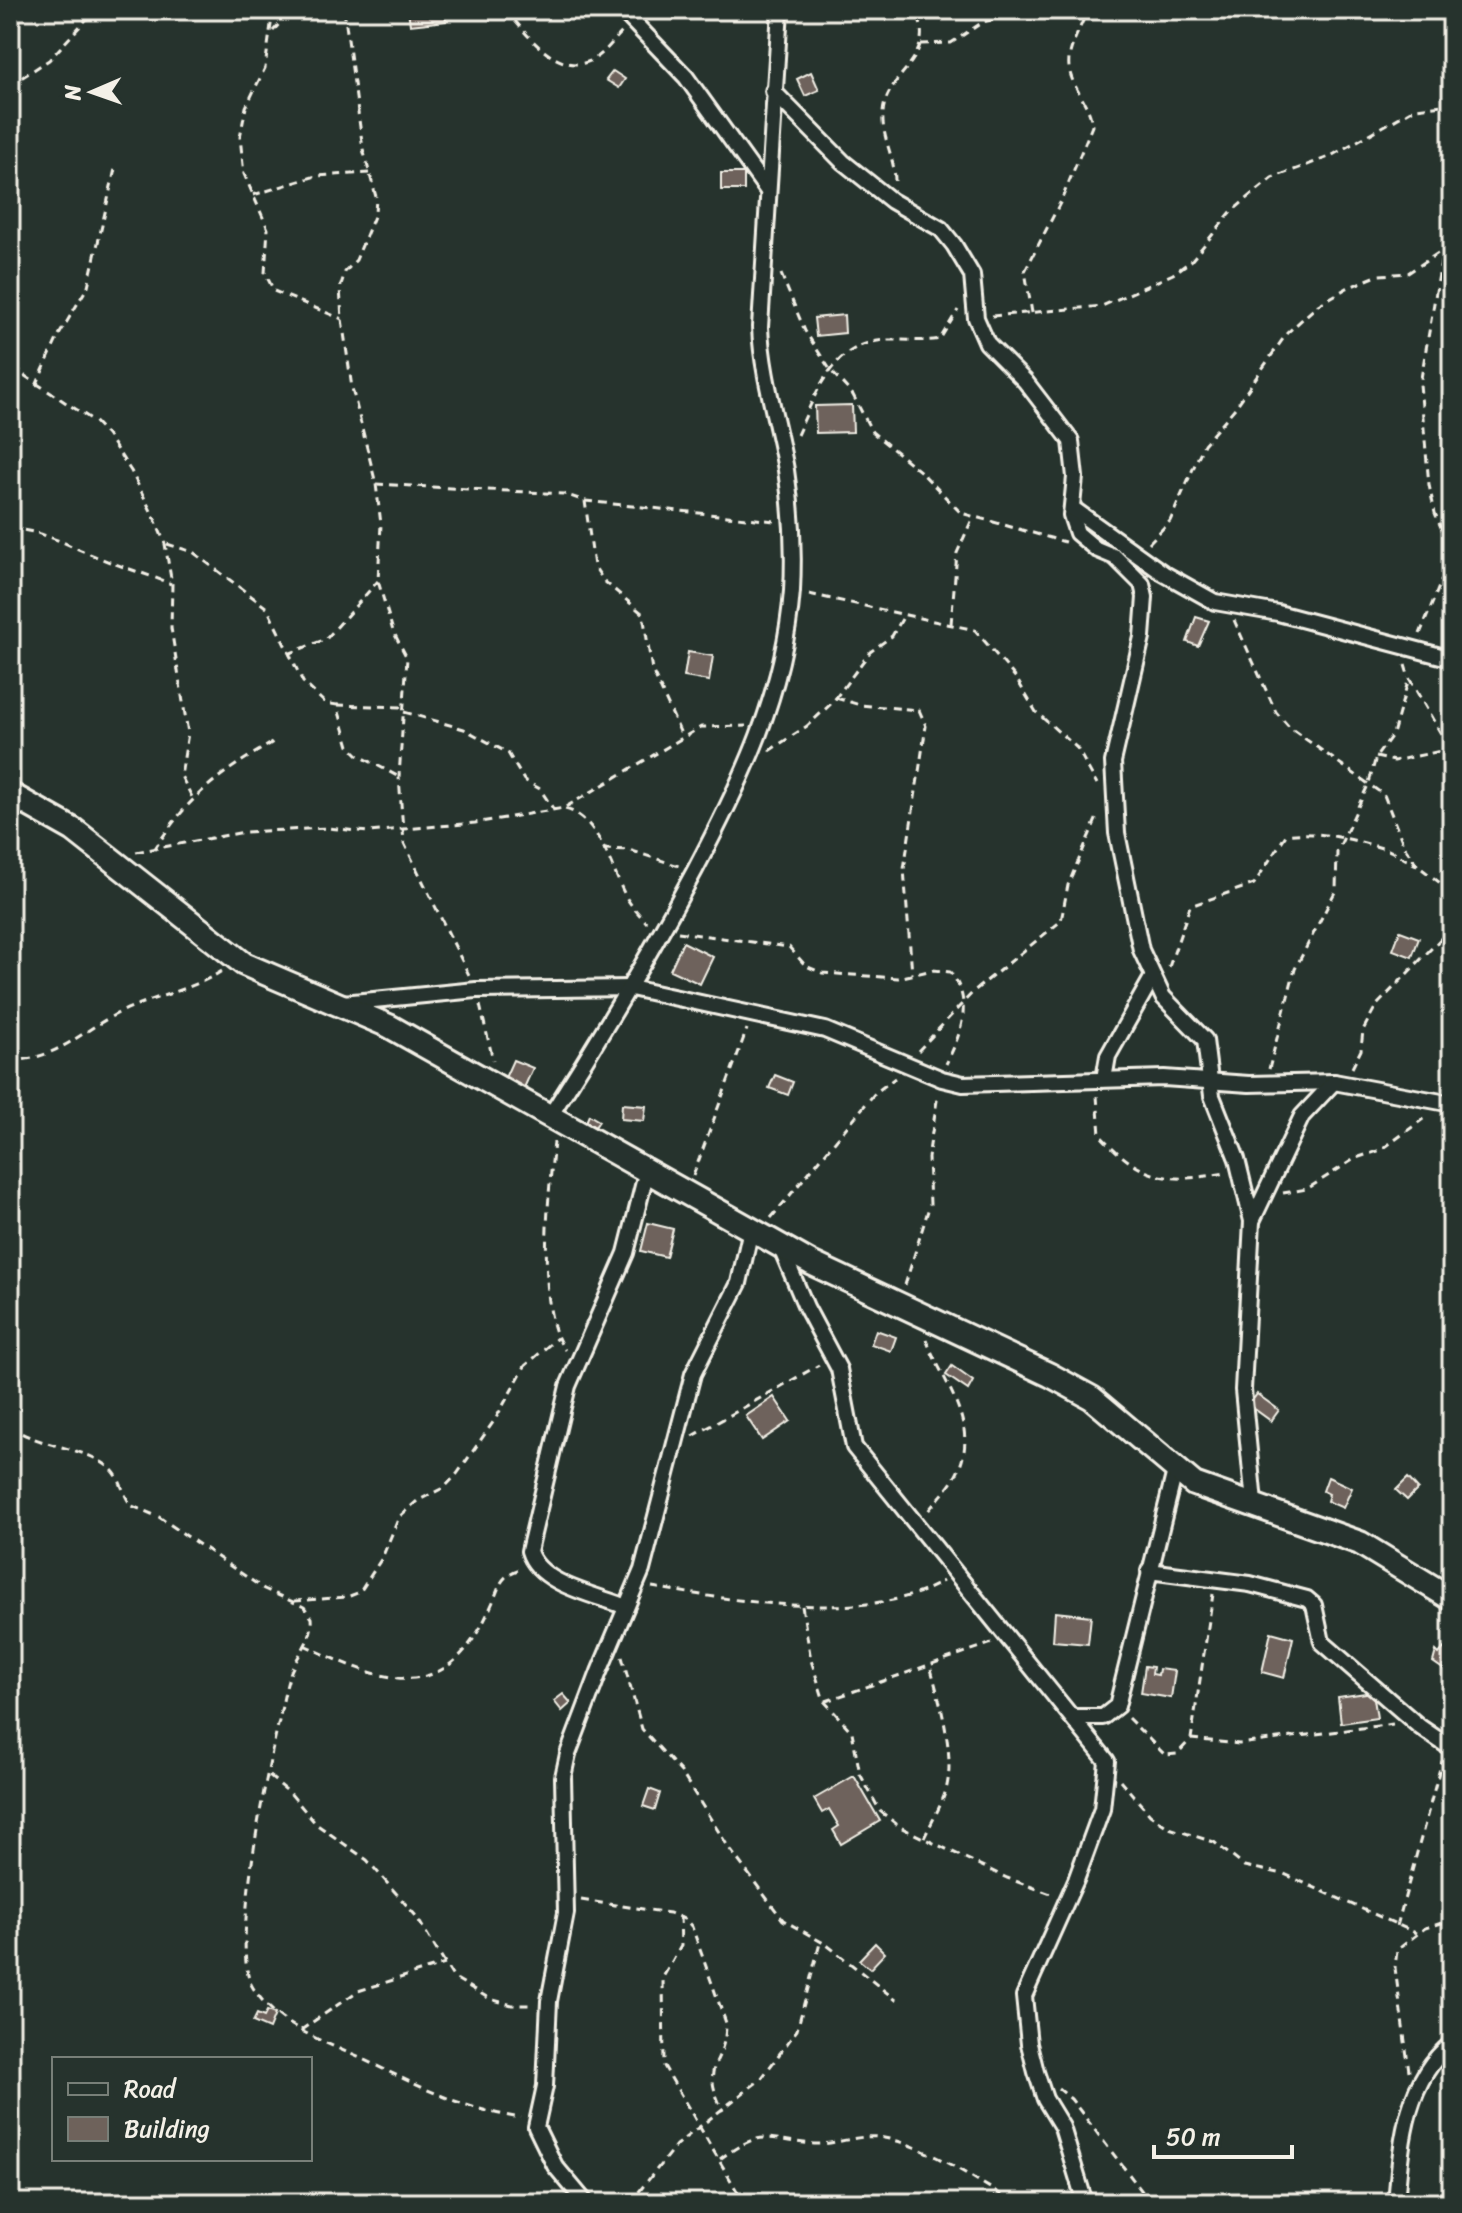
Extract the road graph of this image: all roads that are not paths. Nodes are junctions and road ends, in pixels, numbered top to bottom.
1 (622, 10) edge
2 (780, 10) edge
3 (773, 91) junction
4 (767, 190) junction
5 (1072, 508) junction
6 (1452, 659) edge
7 (10, 794) edge
8 (1152, 978) junction
9 (631, 988) junction
10 (338, 1004) junction
11 (1101, 1080) junction
12 (1211, 1082) junction
13 (1340, 1082) junction
14 (1447, 1105) edge
15 (554, 1118) junction
16 (647, 1170) junction
17 (1252, 1221) junction
18 (754, 1231) junction
19 (780, 1246) junction
20 (1175, 1471) junction
21 (1254, 1503) junction
22 (1149, 1571) junction
23 (1452, 1599) edge
24 (626, 1607) junction
25 (1074, 1717) junction
26 (1449, 1747) edge
27 (1452, 2043) edge
28 (586, 2203) edge
29 (1085, 2203) edge
30 (1396, 2203) edge

1 - 4 street
2 - 3 street
3 - 4 street
3 - 5 street
4 - 9 street
5 - 6 street
5 - 8 street
7 - 10 street
8 - 11 street
8 - 12 street
9 - 10 street
9 - 11 street
9 - 15 street
10 - 15 street
11 - 12 street
12 - 13 street
12 - 17 street
13 - 14 street
13 - 17 street
15 - 16 street
16 - 18 street
16 - 24 street
17 - 21 street
18 - 19 street
18 - 24 street
19 - 20 street
19 - 25 street
20 - 21 street
20 - 22 street
21 - 23 street
22 - 25 street
22 - 26 street
24 - 28 street
25 - 29 street
27 - 30 street

